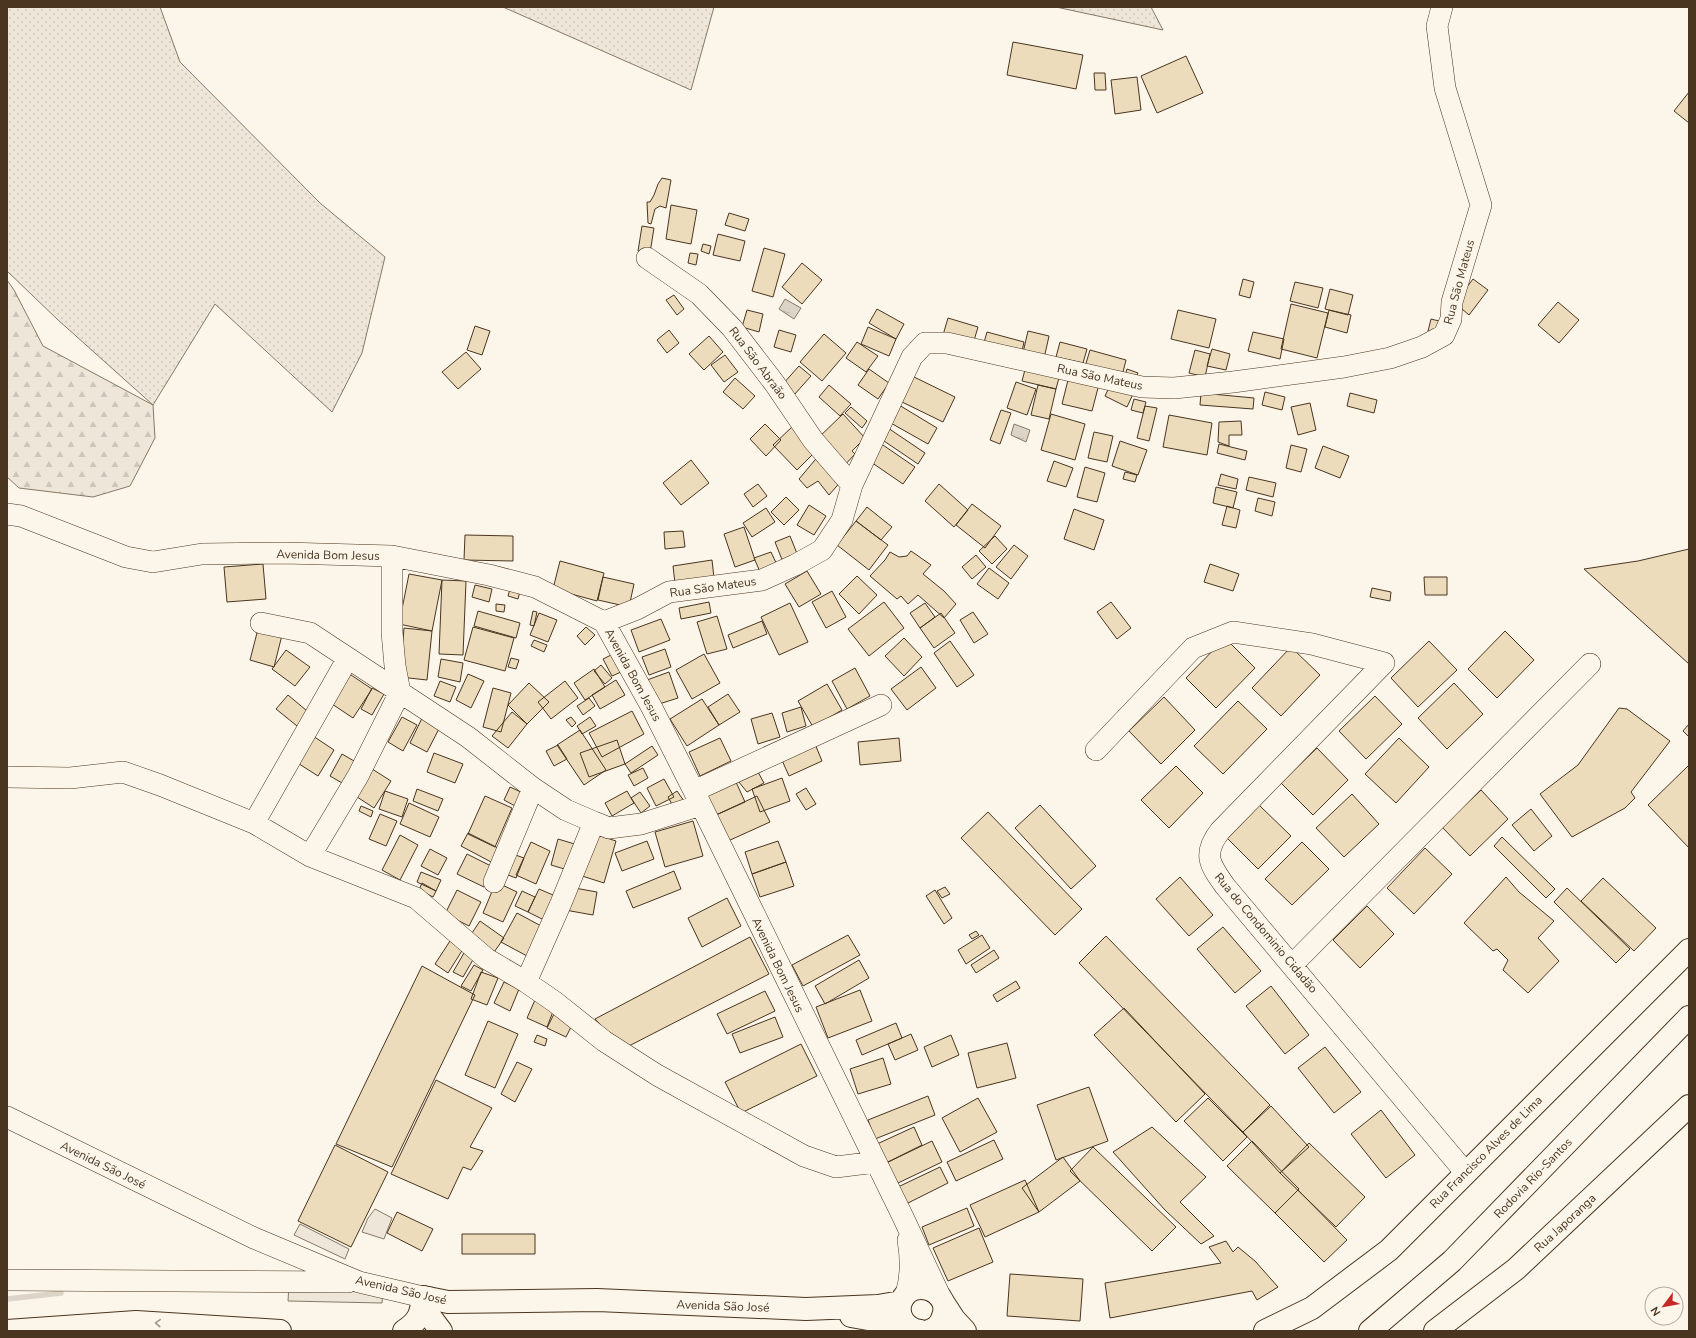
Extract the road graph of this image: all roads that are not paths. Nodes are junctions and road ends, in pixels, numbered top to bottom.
1 (1442, 7) edge
2 (647, 258) dead end
3 (852, 485) junction
4 (7, 514) edge
5 (392, 556) junction
6 (604, 622) junction
7 (261, 623) dead end
8 (348, 658) junction
9 (1590, 664) dead end
10 (400, 692) junction
11 (881, 705) dead end
12 (1096, 750) dead end
13 (7, 776) edge
14 (533, 788) junction
15 (697, 798) junction
16 (594, 822) junction
17 (254, 823) junction
18 (310, 856) junction
19 (494, 882) dead end
20 (1689, 950) edge
21 (1292, 965) junction
22 (526, 982) junction
23 (1689, 1017) edge
24 (1689, 1106) edge
25 (7, 1118) edge
26 (876, 1162) junction
27 (1465, 1172) junction
28 (903, 1218) junction
29 (7, 1280) edge
30 (359, 1282) junction
31 (425, 1297) junction
32 (904, 1298) junction
33 (941, 1298) junction
34 (806, 1309) junction
35 (132, 1326) edge
36 (7, 1331) edge
37 (280, 1331) edge
38 (404, 1331) edge
39 (441, 1331) edge
40 (920, 1331) edge
41 (965, 1331) edge
42 (1265, 1331) edge
43 (1370, 1331) edge
44 (1434, 1331) edge

1 - 3 street, Rua São Mateus
2 - 3 street, Rua São Abraão
3 - 6 street, Rua São Mateus
4 - 5 street, Avenida Bom Jesus
5 - 6 street, Avenida Bom Jesus
5 - 10 street
6 - 15 street, Avenida Bom Jesus
7 - 8 street
8 - 10 street
8 - 17 street
9 - 21 street
10 - 14 street
10 - 18 street
11 - 15 street
12 - 21 street, Rua do Condominio Cidadão
13 - 17 street
14 - 16 street
14 - 19 street
15 - 16 street
15 - 26 street, Avenida Bom Jesus
16 - 22 street
17 - 18 street
18 - 22 street
20 - 27 main road, Rua Francisco Alves de Lima
21 - 27 street, Rua do Condominio Cidadão
22 - 26 street
23 - 43 main road, Rodovia Rio-Santos
24 - 44 main road, Rua Japoranga
25 - 30 street, Avenida São José
26 - 28 street, Avenida Bom Jesus
27 - 42 main road, Rua Francisco Alves de Lima
28 - 32 street, Avenida Bom Jesus
28 - 33 street, Avenida Bom Jesus
29 - 30 street
30 - 31 street, Avenida São José
31 - 34 main road, Avenida São José
31 - 38 main road
31 - 39 main road
32 - 33 main road, Avenida São José
32 - 34 main road, Avenida São José
32 - 40 main road
33 - 40 main road
33 - 41 main road
34 - 40 main road, Avenida São José
35 - 36 main road
37 -> 35 main road

